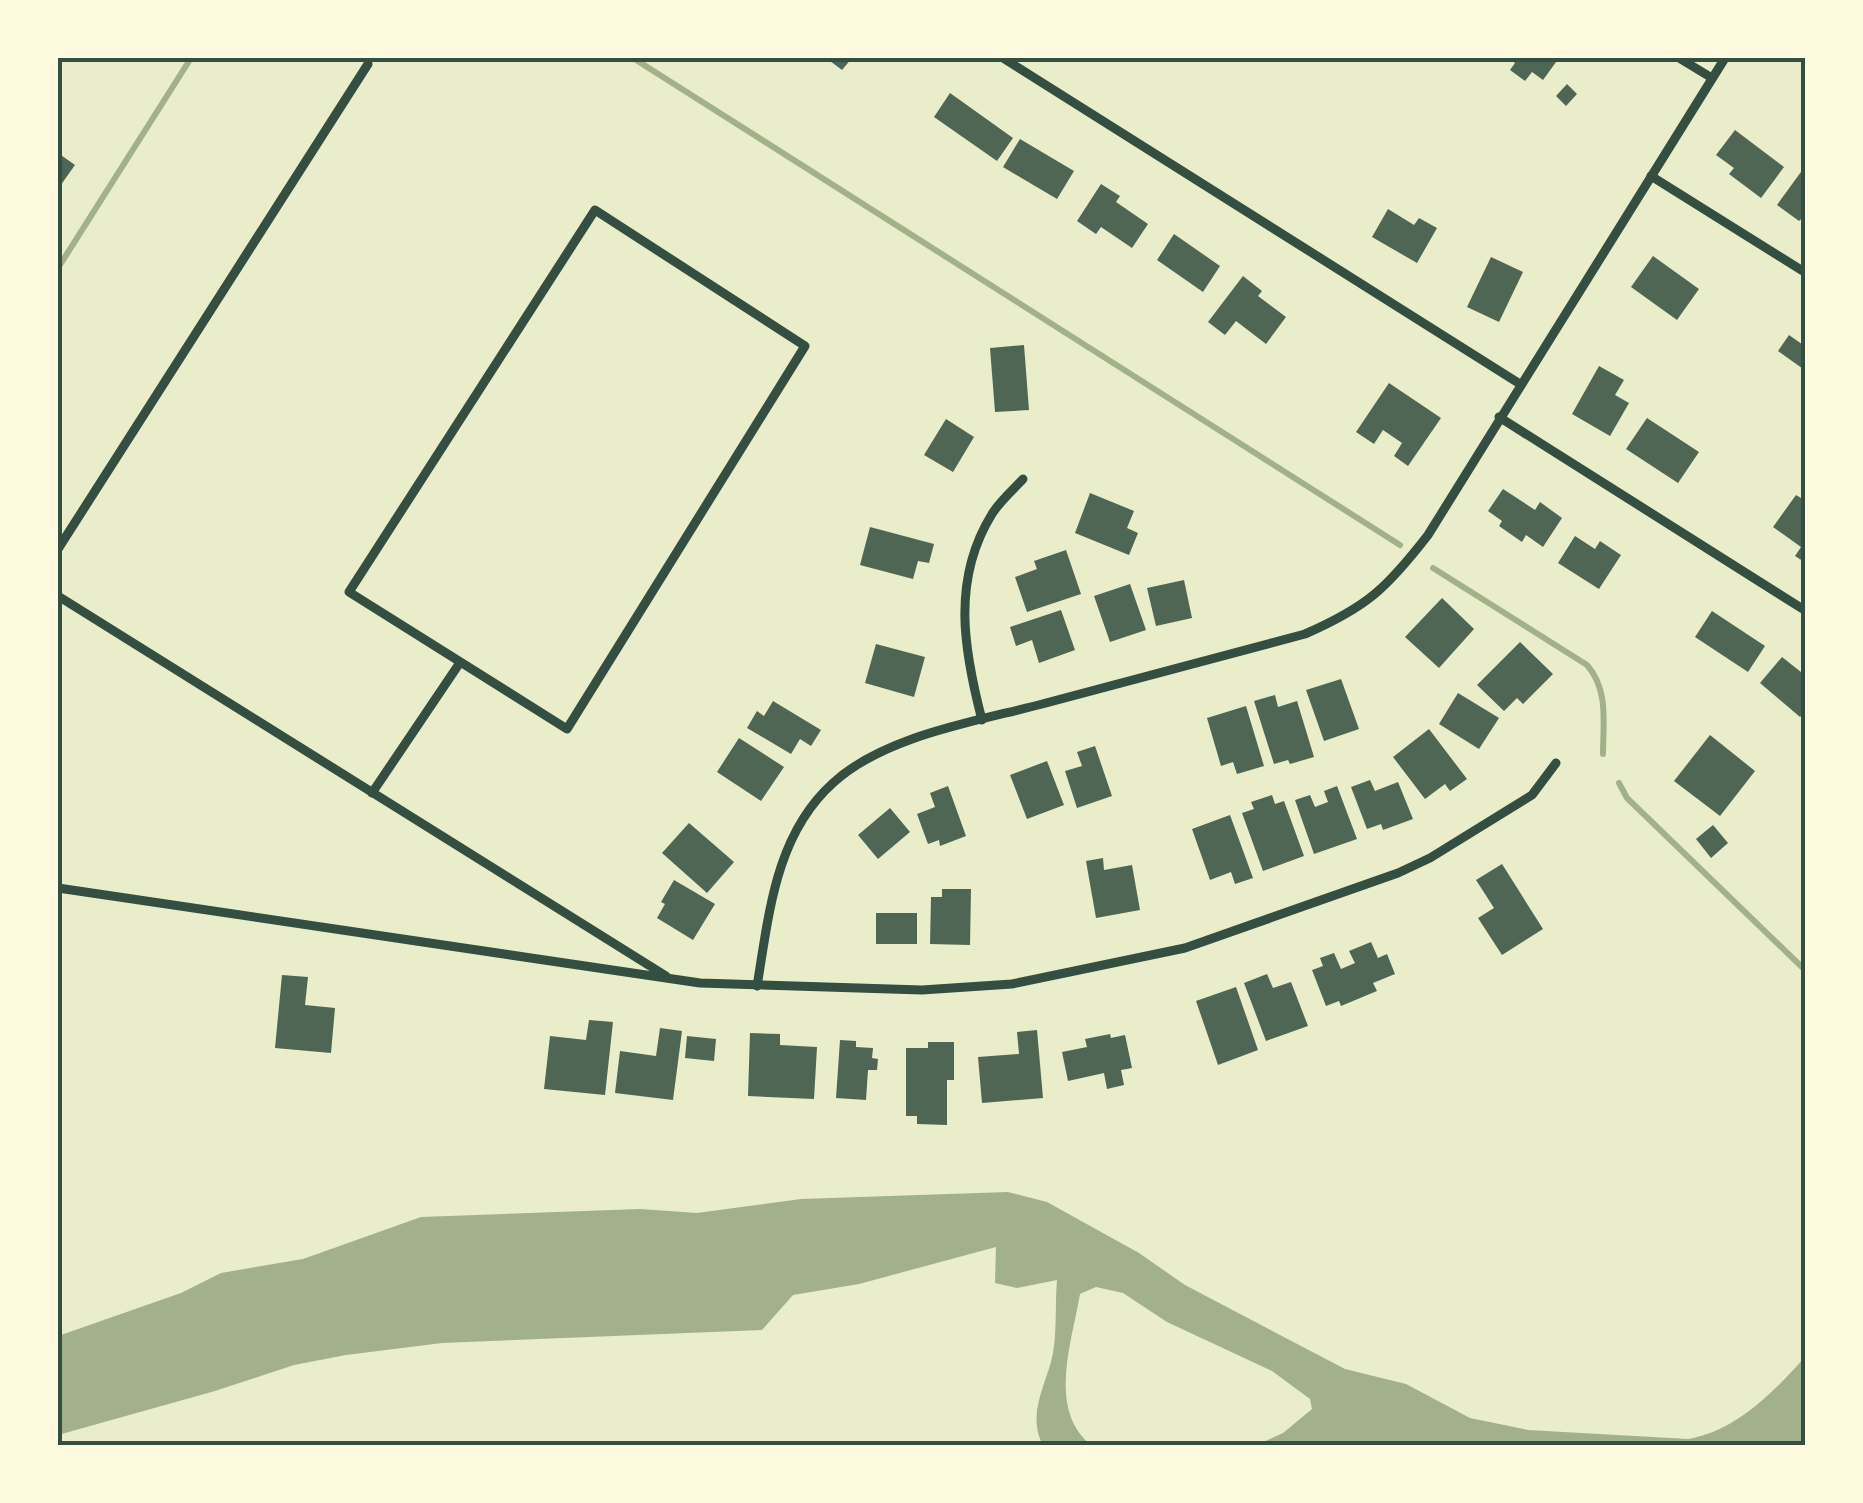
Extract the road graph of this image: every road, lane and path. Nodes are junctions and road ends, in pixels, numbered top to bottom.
1 (1003, 58) edge
2 (1678, 58) edge
3 (1725, 58) edge
4 (368, 64) dead end
5 (1712, 78) junction
6 (1651, 176) junction
7 (1806, 274) edge
8 (1520, 384) junction
9 (1499, 417) junction
10 (1023, 479) dead end
11 (58, 548) edge
12 (58, 596) edge
13 (1806, 611) edge
14 (459, 664) junction
15 (982, 720) junction
16 (1556, 763) dead end
17 (372, 793) junction
18 (58, 888) edge
19 (670, 979) junction
20 (757, 986) junction

1 - 8 street
2 - 5 street
3 - 5 street
4 - 11 street
5 - 6 street
6 - 7 street
6 - 8 street
8 - 9 street
9 - 13 street
9 - 15 street
10 - 15 street
12 - 17 street
14 - 14 street
14 - 17 street
15 - 20 street
16 - 20 street
17 - 19 street
18 - 19 street
19 - 20 street

